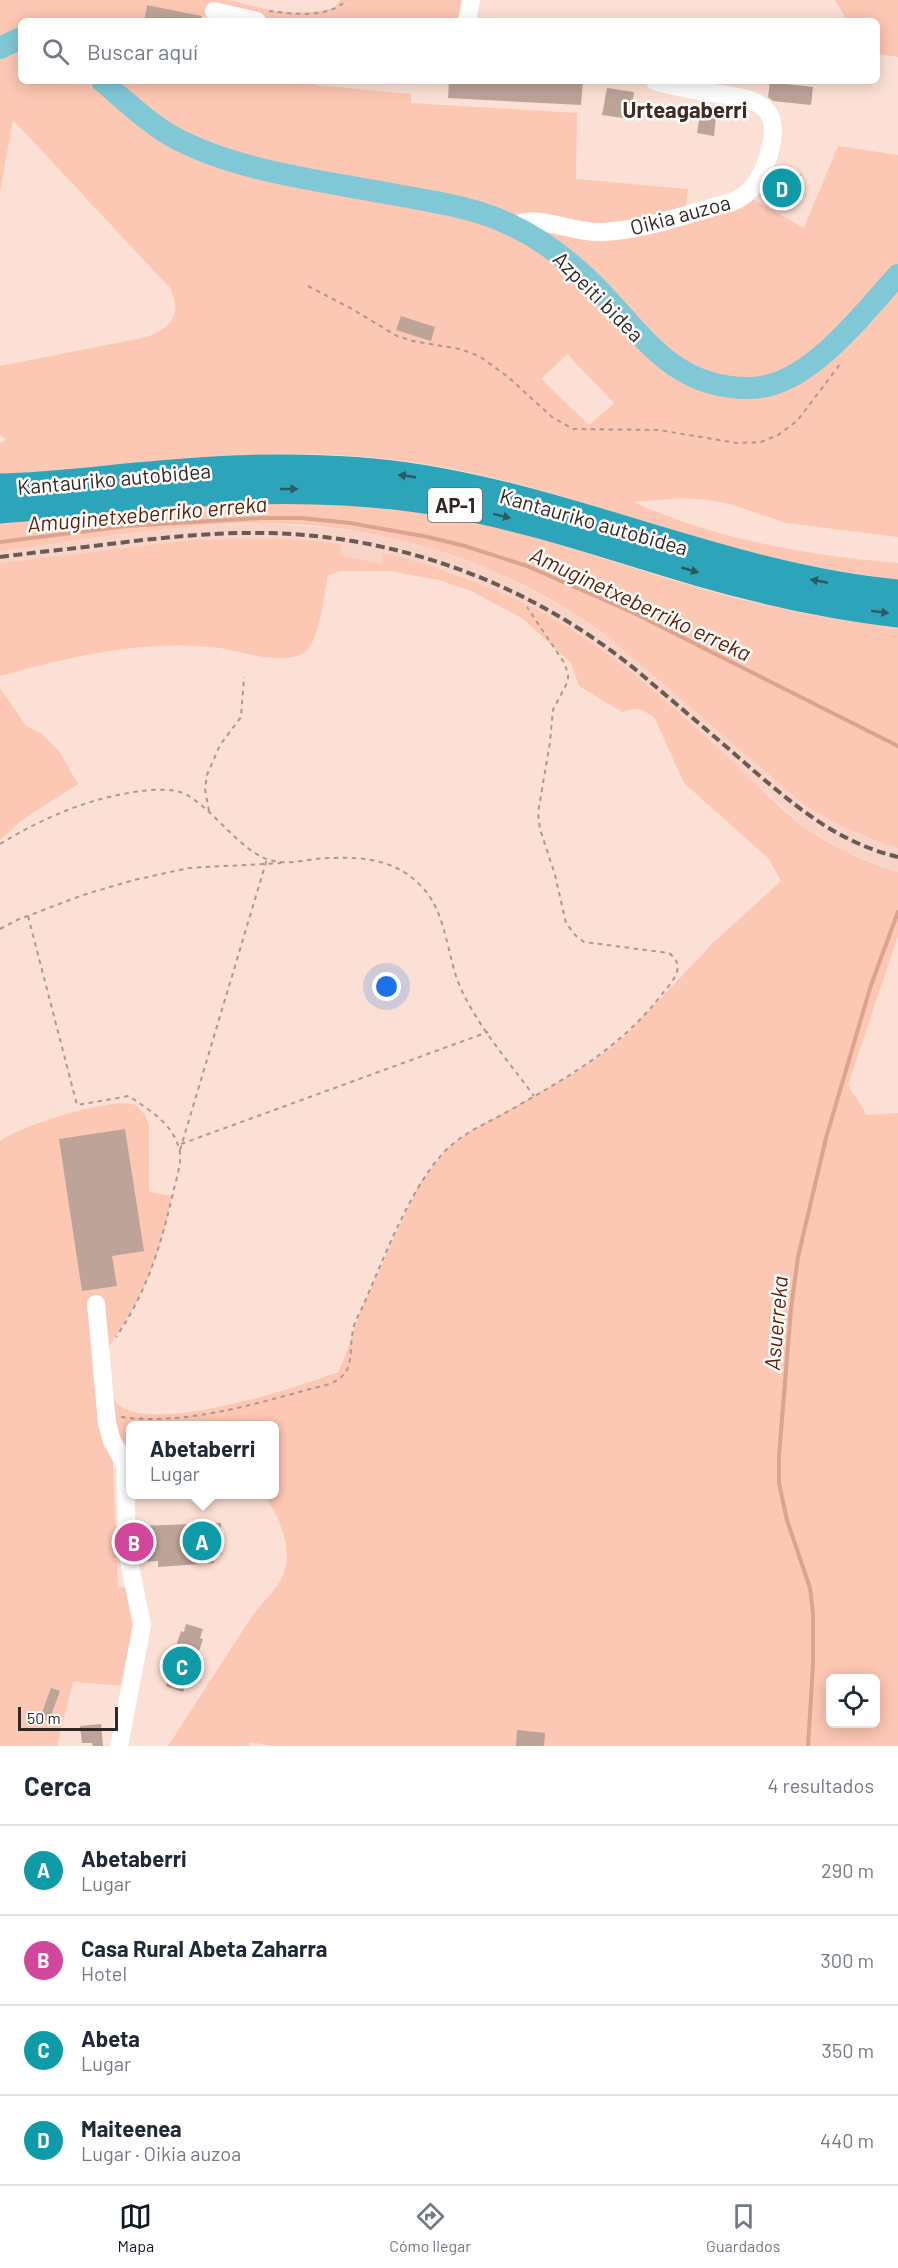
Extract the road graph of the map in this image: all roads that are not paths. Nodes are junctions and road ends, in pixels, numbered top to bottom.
1 (471, 0) edge
2 (214, 11) dead end
3 (262, 16) edge
4 (468, 18) edge
5 (18, 39) edge
6 (0, 48) edge
7 (106, 84) edge
8 (665, 84) edge
9 (513, 226) junction
10 (898, 275) edge
11 (0, 487) edge
12 (0, 510) edge
13 (898, 593) edge
14 (898, 614) edge
15 (96, 1304) dead end
16 (119, 1746) edge

1 - 4 street
2 - 3 street
5 - 6 main road
7 - 9 main road, Azpeiti bidea
8 - 9 street, Oikia auzoa
9 - 10 main road, Azpeiti bidea
13 -> 11 highway, Kantauriko autobidea / AP-1
12 -> 14 highway, Kantauriko autobidea / AP-1
15 - 16 street

